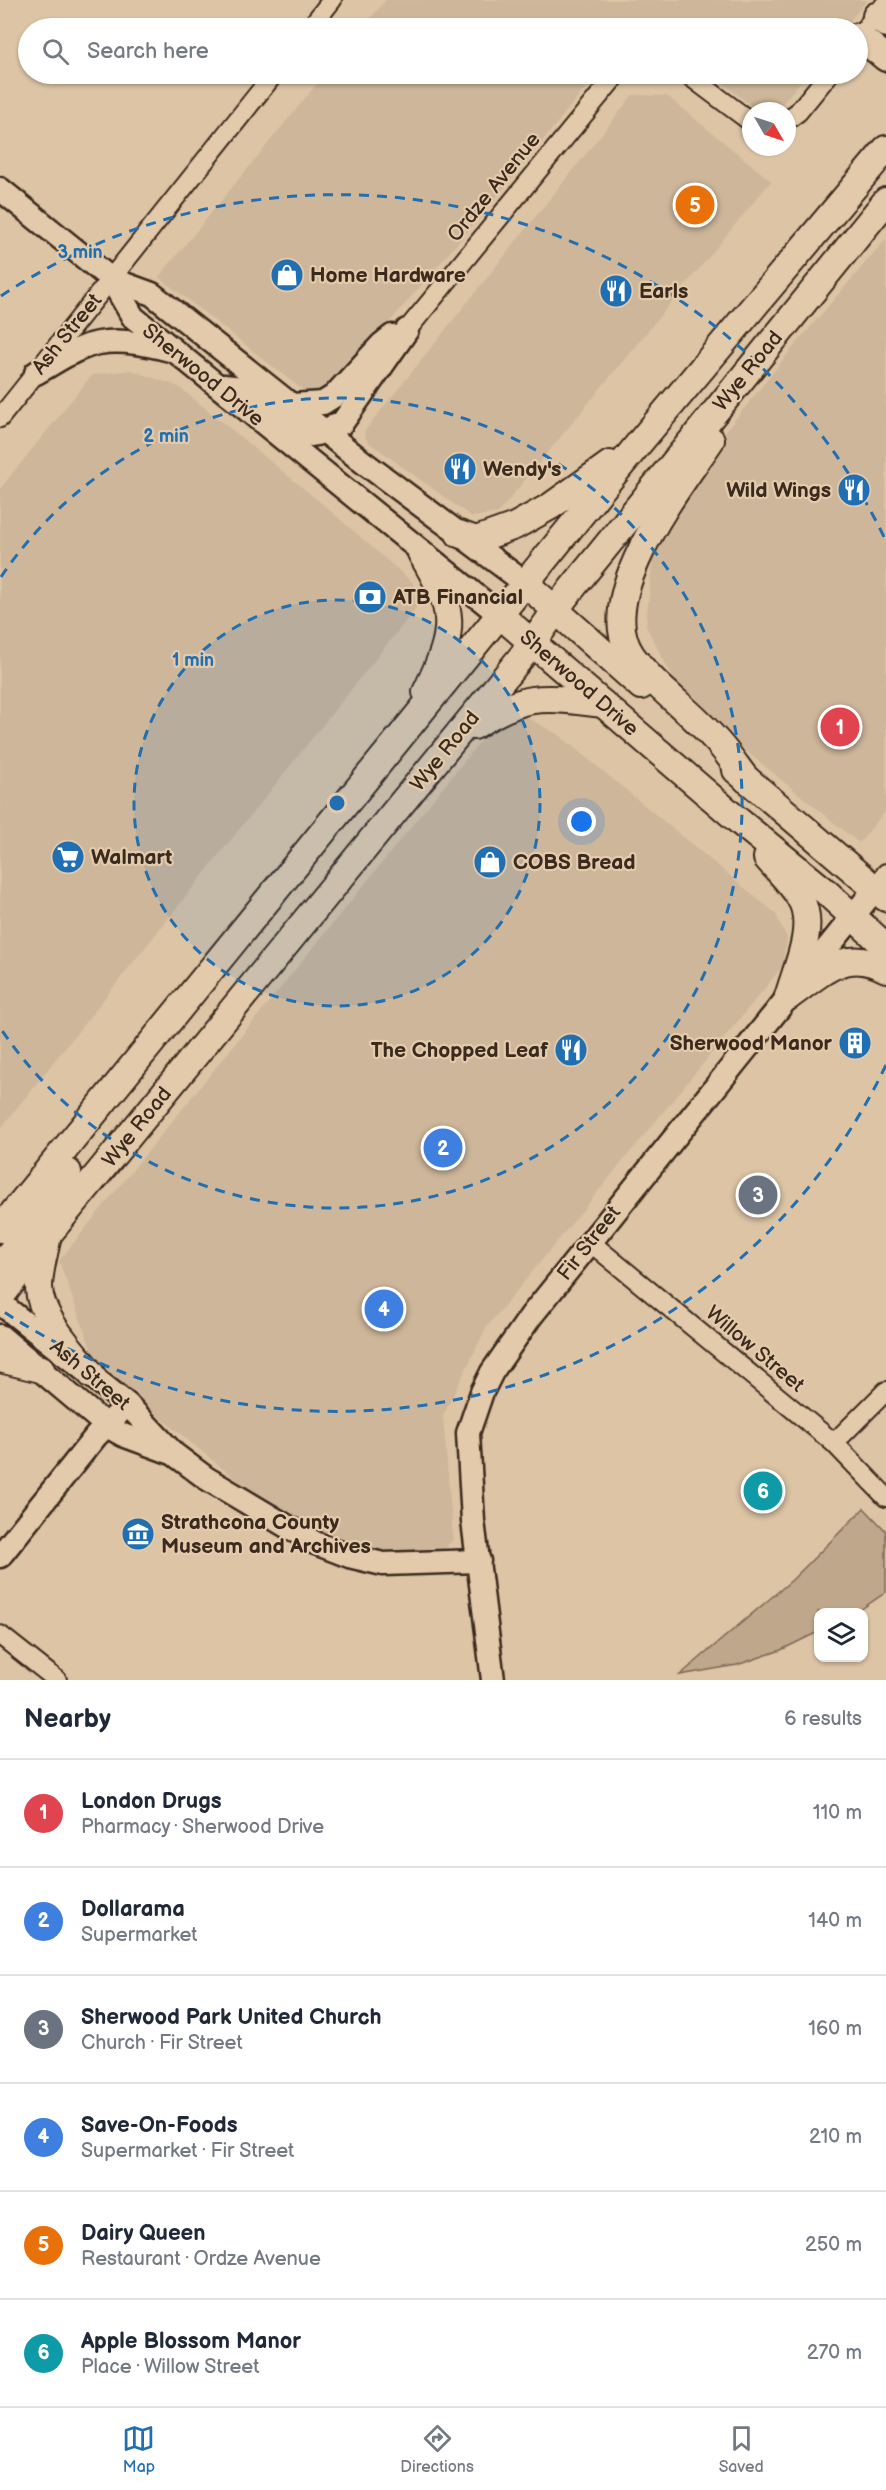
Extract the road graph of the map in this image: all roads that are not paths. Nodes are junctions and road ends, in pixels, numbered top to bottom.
1 (332, 0) edge
2 (883, 14) edge
3 (318, 18) edge
4 (868, 28) edge
5 (868, 44) edge
6 (886, 58) edge
7 (266, 84) edge
8 (609, 84) edge
9 (700, 84) edge
10 (821, 84) edge
11 (796, 113) edge
12 (742, 115) edge
13 (886, 149) edge
14 (0, 189) edge
15 (886, 201) edge
16 (111, 279) junction
17 (407, 330) junction
18 (778, 334) junction
19 (173, 350) junction
20 (36, 373) junction
21 (216, 385) junction
22 (292, 405) junction
23 (0, 418) edge
24 (325, 431) junction
25 (639, 442) junction
26 (459, 534) junction
27 (421, 552) junction
28 (525, 583) junction
29 (555, 610) junction
30 (500, 615) junction
31 (532, 644) junction
32 (603, 704) junction
33 (410, 724) junction
34 (456, 738) junction
35 (747, 780) junction
36 (740, 822) junction
37 (882, 887) edge
38 (853, 916) junction
39 (886, 947) edge
40 (886, 969) edge
41 (788, 997) junction
42 (129, 1068) junction
43 (45, 1173) junction
44 (0, 1202) edge
45 (0, 1229) edge
46 (47, 1236) junction
47 (590, 1242) junction
48 (0, 1267) edge
49 (0, 1300) edge
50 (0, 1336) edge
51 (0, 1359) edge
52 (41, 1369) junction
53 (92, 1375) junction
54 (886, 1391) edge
55 (127, 1404) junction
56 (107, 1426) junction
57 (834, 1443) junction
58 (174, 1454) junction
59 (886, 1497) edge
60 (0, 1556) edge
61 (479, 1561) junction
62 (0, 1635) edge
63 (57, 1680) edge
64 (493, 1680) edge

1 - 3 street
2 - 4 street
5 - 6 main road
7 - 16 street, Ash Street
8 - 17 street, Ordze Avenue
9 - 12 street
10 - 11 street
13 - 25 main road, Wye Road
14 - 16 street, Sherwood Drive
15 - 18 main road, Wye Road
16 - 19 street, Sherwood Drive
16 - 20 street, Ash Street
16 - 22 street, Sherwood Drive
17 - 22 street
17 - 24 street
18 - 29 main road, Wye Road
18 - 35 main road
19 - 20 street
19 - 21 street, Sherwood Drive
20 - 23 street, Ash Street
21 - 24 street
21 - 27 street, Sherwood Drive
22 - 24 street, Sherwood Drive
24 - 26 street, Sherwood Drive
25 - 26 main road
25 - 28 main road, Wye Road
26 - 28 street, Sherwood Drive
27 - 30 street, Sherwood Drive
27 - 33 main road
28 - 29 main road, Sherwood Drive
28 - 30 main road, Wye Road
29 - 31 main road, Wye Road
29 - 35 main road, Sherwood Drive
30 - 31 main road, Sherwood Drive
30 - 33 main road, Wye Road
31 - 32 main road, Sherwood Drive
31 - 34 main road, Wye Road
32 - 34 main road
32 - 36 main road, Sherwood Drive
33 - 42 main road, Wye Road
34 - 46 main road, Wye Road
35 - 37 main road, Sherwood Drive
36 - 38 main road, Sherwood Drive
36 - 41 main road
37 - 38 street, Fir Street
38 - 39 main road, Sherwood Drive
38 - 41 street, Fir Street
40 - 41 main road
41 - 47 street, Fir Street
42 - 43 main road, Wye Road
42 - 48 main road
43 - 44 main road
43 - 45 main road, Wye Road
46 - 49 main road, Wye Road
46 - 53 main road
47 - 57 street, Willow Street
47 - 61 street, Fir Street
49 - 53 street, Ash Street
50 - 52 street, Ash Street
51 - 52 main road
52 - 56 street, Ash Street
53 - 55 street, Ash Street
54 - 57 street
55 - 56 street
55 - 58 street, Ash Street
56 - 58 street, Ash Street
56 - 60 street
57 - 59 street, Willow Street
58 - 61 street, Ash Street
61 - 64 street, Fir Street
62 - 63 street

